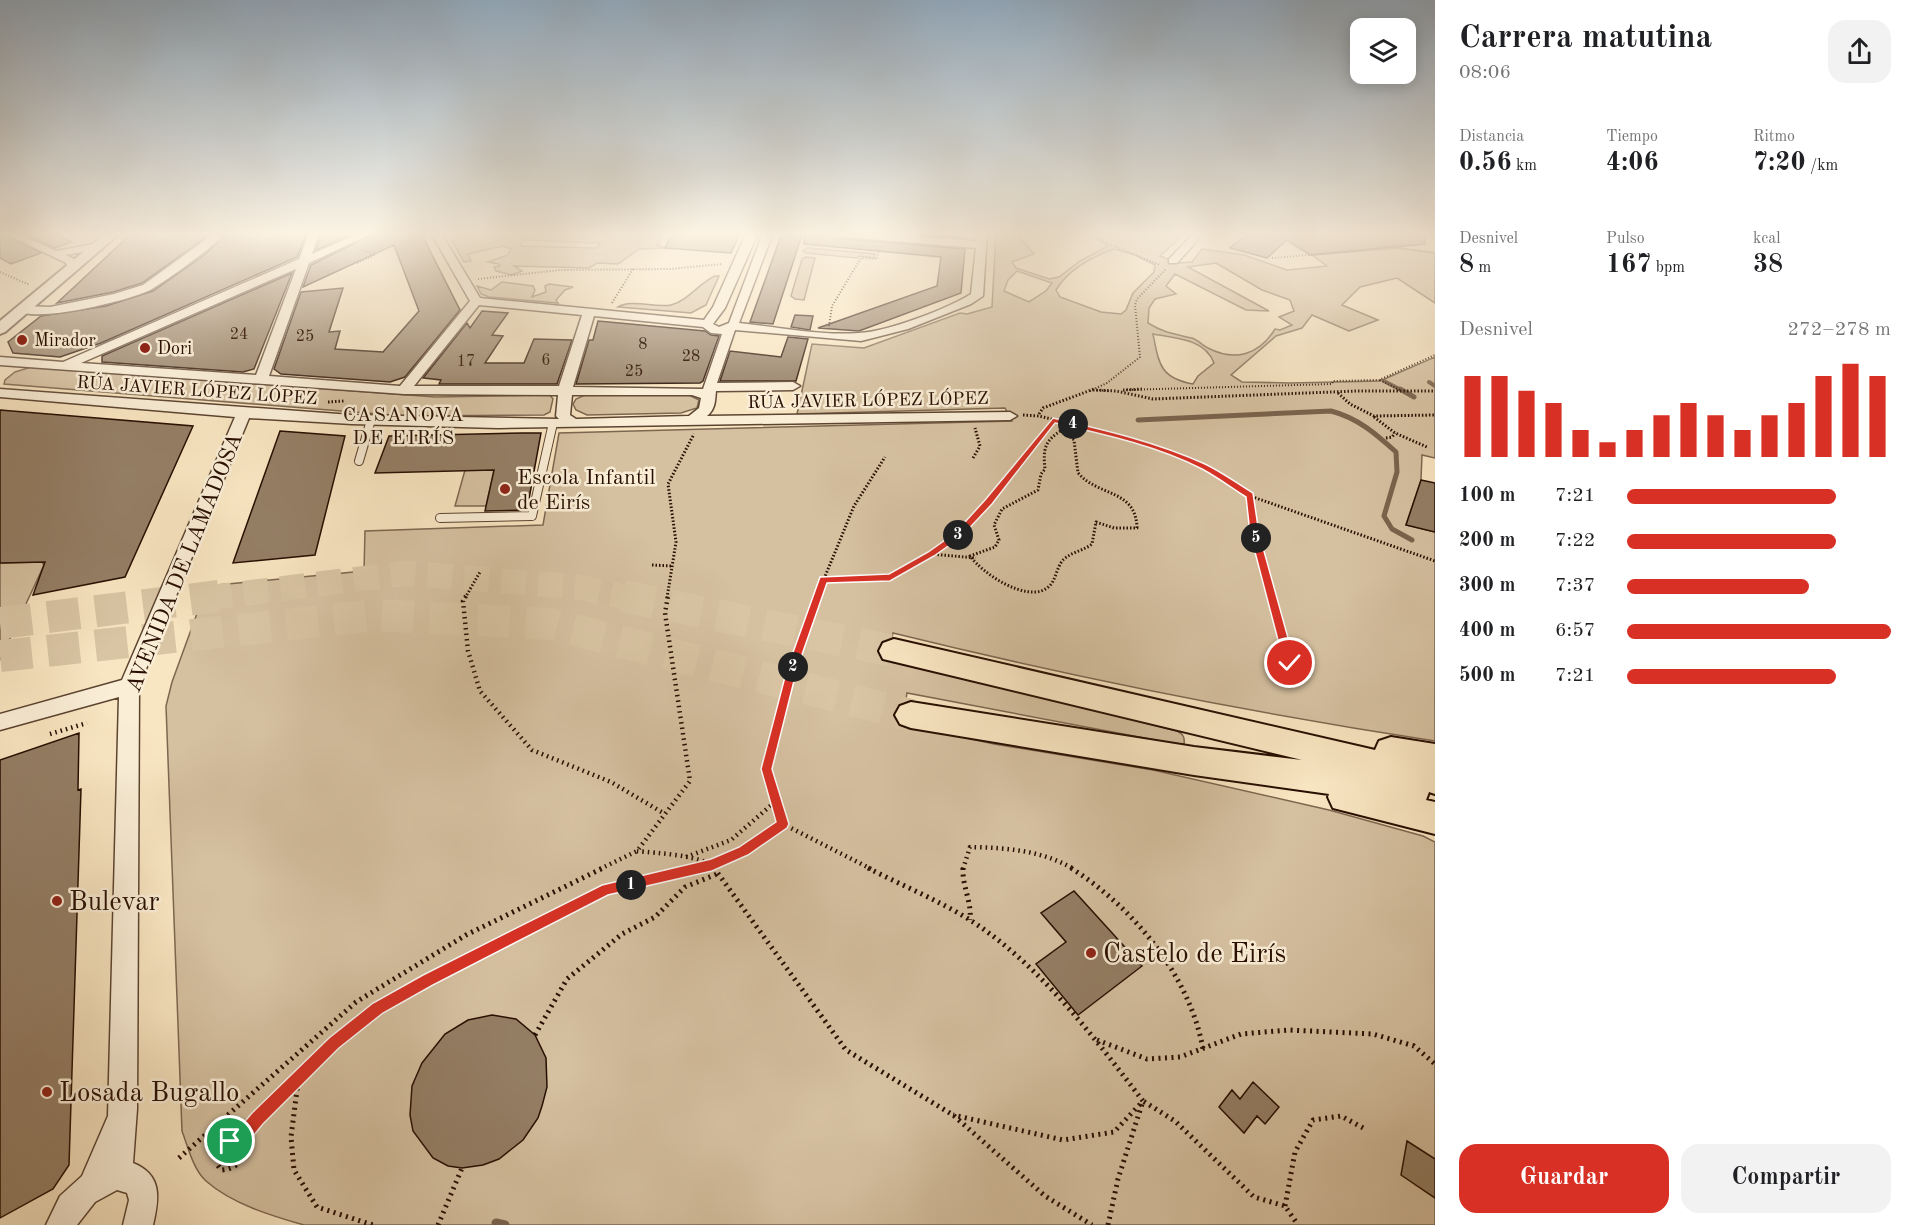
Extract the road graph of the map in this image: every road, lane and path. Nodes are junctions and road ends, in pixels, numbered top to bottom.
1 (48, 290) edge
2 (137, 290) edge
3 (238, 290) edge
4 (293, 290) edge
5 (470, 290) edge
6 (620, 290) edge
7 (727, 290) edge
8 (746, 290) edge
9 (842, 290) edge
10 (977, 290) edge
11 (1145, 290) edge
12 (476, 301) junction
13 (24, 310) junction
14 (590, 313) junction
15 (607, 315) junction
16 (710, 321) junction
17 (732, 326) junction
18 (0, 329) edge
19 (828, 336) junction
20 (1435, 355) edge
21 (64, 366) junction
22 (1, 368) edge
23 (261, 380) junction
24 (1379, 380) junction
25 (793, 386) dead end
26 (404, 390) junction
27 (1093, 390) junction
28 (1401, 390) junction
29 (565, 391) junction
30 (1116, 391) junction
31 (1435, 391) edge
32 (0, 393) edge
33 (1337, 393) junction
34 (709, 398) junction
35 (244, 412) junction
36 (1039, 414) junction
37 (1435, 415) edge
38 (1010, 416) joint
39 (1374, 416) junction
40 (727, 419) junction
41 (371, 420) junction
42 (1053, 420) junction
43 (570, 422) junction
44 (974, 422) dead end
45 (553, 423) junction
46 (696, 423) junction
47 (1061, 423) junction
48 (1062, 430) junction
49 (1395, 433) junction
50 (1386, 438) dead end
51 (1427, 447) dead end
52 (885, 457) dead end
53 (973, 458) dead end
54 (359, 461) dead end
55 (1250, 495) junction
56 (440, 518) dead end
57 (931, 554) junction
58 (970, 556) junction
59 (976, 558) dead end
60 (1435, 561) edge
61 (652, 565) dead end
62 (672, 566) junction
63 (480, 572) dead end
64 (824, 580) junction
65 (894, 651) tunnel mouth
66 (1290, 663) dead end
67 (129, 686) junction
68 (911, 715) tunnel mouth
69 (0, 722) edge
70 (87, 723) dead end
71 (1220, 726) junction
72 (50, 734) dead end
73 (1435, 758) edge
74 (1194, 761) junction
75 (1435, 779) edge
76 (1292, 785) junction
77 (1435, 793) edge
78 (776, 801) junction
79 (665, 814) junction
80 (1435, 818) edge
81 (783, 824) junction
82 (1435, 829) edge
83 (638, 851) junction
84 (686, 857) junction
85 (712, 865) junction
86 (717, 874) junction
87 (970, 920) junction
88 (535, 1035) dead end
89 (1096, 1040) junction
90 (1203, 1049) junction
91 (1435, 1064) edge
92 (298, 1080) junction
93 (1143, 1101) junction
94 (953, 1115) junction
95 (1367, 1130) dead end
96 (239, 1140) junction
97 (179, 1158) dead end
98 (462, 1168) dead end
99 (105, 1179) junction
100 (1285, 1206) junction
101 (145, 1221) edge
102 (60, 1223) edge
103 (374, 1225) edge
104 (438, 1225) edge
105 (1092, 1225) edge
106 (1108, 1225) edge
107 (1298, 1225) edge

1 - 13 street
2 - 13 street
3 - 21 street
4 - 23 street
5 - 12 street
6 - 15 path
7 - 16 street
8 - 17 street
9 - 19 path
10 - 19 street
11 - 27 path
12 - 14 street
12 - 26 street
13 - 18 street
14 - 15 street
14 - 29 street
15 - 16 street
16 - 17 street
17 - 19 street
17 - 34 street
20 - 24 path
21 - 22 street, RÚA JAVIER LÓPEZ LÓPEZ
21 - 23 street, RÚA JAVIER LÓPEZ LÓPEZ
23 - 26 street, RÚA JAVIER LÓPEZ LÓPEZ
24 - 28 path
24 - 30 path
25 - 34 street, RÚA JAVIER LÓPEZ LÓPEZ
26 - 29 street, RÚA JAVIER LÓPEZ LÓPEZ
27 - 30 path
27 - 36 path
28 - 31 path
28 - 33 path
29 - 34 street, RÚA JAVIER LÓPEZ LÓPEZ
29 - 43 street
30 - 33 path
32 - 35 street, RÚA JAVIER LÓPEZ LÓPEZ
33 - 39 path
34 - 40 street, RÚA JAVIER LÓPEZ LÓPEZ
34 - 46 street
35 - 41 street, RÚA JAVIER LÓPEZ LÓPEZ
35 - 67 street, AVENIDA DE LAMADOSA
36 - 38 path
36 - 42 path
37 - 39 path
38 - 40 street, RÚA JAVIER LÓPEZ LÓPEZ
39 - 49 path
40 - 46 street, RÚA JAVIER LÓPEZ LÓPEZ
41 - 45 street, RÚA JAVIER LÓPEZ LÓPEZ
41 - 54 lane
42 - 47 path
42 - 57 path
43 - 45 street, RÚA JAVIER LÓPEZ LÓPEZ
43 - 46 street, RÚA JAVIER LÓPEZ LÓPEZ
44 - 53 path
45 - 56 lane
46 - 62 path
47 - 48 path
47 - 55 path
48 - 58 path
48 - 58 path
49 - 50 path
49 - 51 path
52 - 64 path
55 - 60 path
55 - 66 path
57 - 58 path
57 - 64 path
58 - 59 path
61 - 62 path
62 - 79 path
63 - 79 path
64 - 78 path
65 - 71 main road
67 - 69 street
67 - 99 street, AVENIDA DE LAMADOSA
68 - 74 main road
70 - 72 path
71 - 73 main road
71 - 75 main road
74 - 76 main road
74 - 77 main road
76 - 80 main road
76 - 82 main road
78 - 81 path
78 - 84 path
79 - 83 path
81 - 85 path
81 - 87 path
83 - 84 path
83 - 97 path
84 - 85 path
85 - 86 path
85 - 92 path
86 - 88 path
86 - 94 path
87 - 89 path
87 - 90 path
89 - 90 path
89 - 93 path
90 - 91 path
92 - 96 path
92 - 103 path
93 - 94 path
93 - 100 path
93 - 106 path
94 - 105 path
95 - 100 path
96 - 96 path
98 - 104 path
99 - 101 street
99 - 102 street
100 - 107 path

